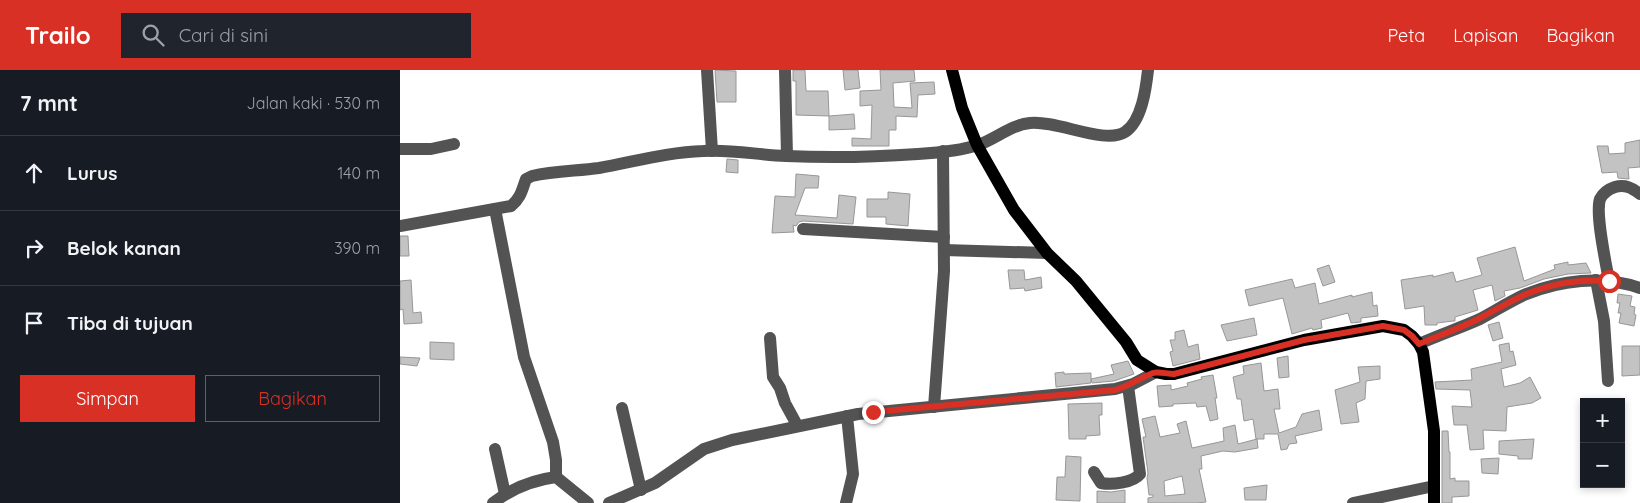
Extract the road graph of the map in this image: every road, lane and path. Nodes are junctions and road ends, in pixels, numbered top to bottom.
1 (707, 70) edge
2 (785, 70) edge
3 (952, 70) edge
4 (1148, 70) edge
5 (454, 144) dead end
6 (977, 145) junction
7 (400, 149) edge
8 (712, 150) junction
9 (943, 151) junction
10 (787, 156) junction
11 (1640, 194) edge
12 (495, 209) junction
13 (400, 226) edge
14 (803, 229) dead end
15 (944, 244) junction
16 (1047, 252) junction
17 (1602, 280) junction
18 (1640, 288) edge
19 (770, 338) dead end
20 (1419, 344) junction
21 (1156, 372) junction
22 (1608, 382) dead end
23 (1128, 386) junction
24 (934, 406) junction
25 (622, 408) dead end
26 (847, 416) junction
27 (797, 425) junction
28 (495, 448) dead end
29 (1094, 472) dead end
30 (556, 477) junction
31 (1434, 486) junction
32 (641, 490) junction
33 (505, 494) junction
34 (493, 503) edge
35 (588, 503) edge
36 (609, 503) edge
37 (846, 503) edge
38 (1353, 503) edge
39 (1434, 503) edge

1 - 8 street
2 - 10 street
3 - 6 main road
4 - 6 street
5 - 7 street
6 - 9 street
6 - 16 main road
8 - 10 street
8 - 12 street
9 - 10 street
9 - 15 street
11 - 17 street
12 - 13 street
12 - 30 street
14 - 15 street
15 - 16 street
15 - 24 street
16 - 21 main road
17 - 18 street
17 - 20 street
17 - 22 street
19 - 27 street
20 - 21 main road
20 - 31 main road
21 - 23 street
23 - 24 street
23 - 29 street
24 - 26 street
25 - 32 street
26 - 27 street
26 - 37 street
27 - 32 street
28 - 33 street
30 - 33 street
30 - 35 street
31 - 38 street
31 - 39 main road
32 - 36 street
33 - 34 street

